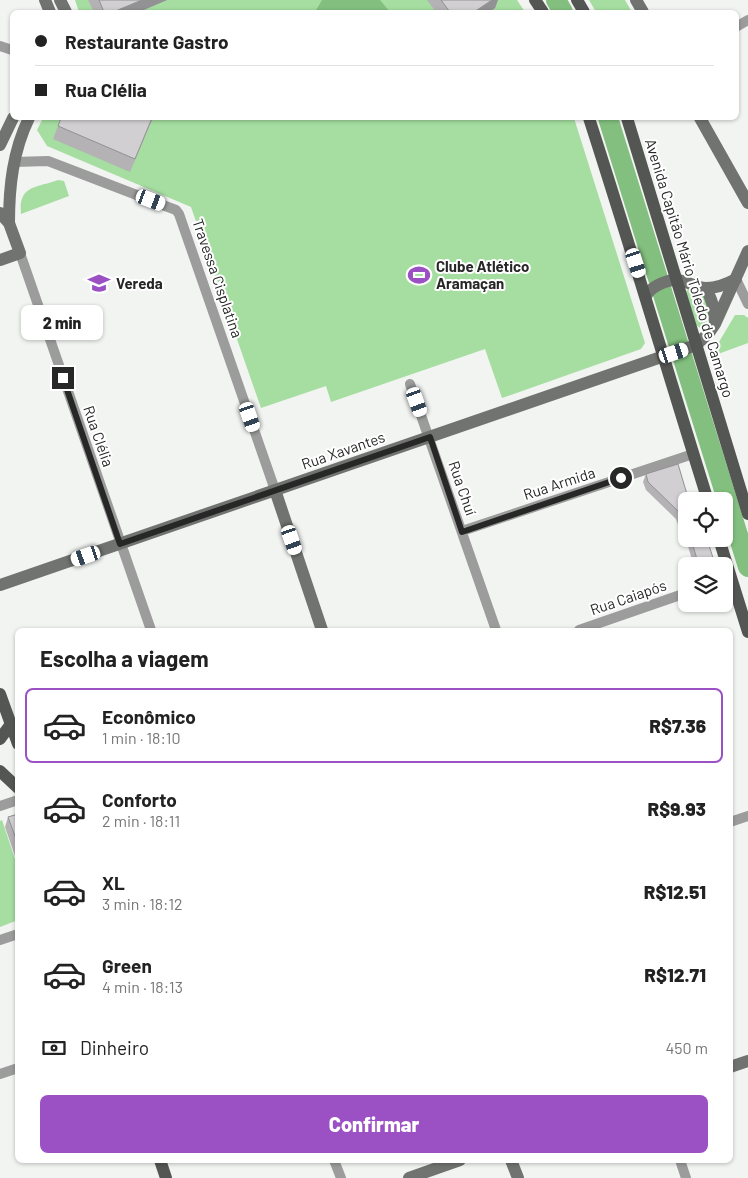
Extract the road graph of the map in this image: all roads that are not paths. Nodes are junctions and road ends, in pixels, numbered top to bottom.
1 (12, 120) edge
2 (28, 120) edge
3 (591, 120) edge
4 (628, 120) edge
5 (701, 120) edge
6 (0, 145) edge
7 (14, 162) junction
8 (748, 203) edge
9 (0, 213) edge
10 (9, 224) junction
11 (748, 251) edge
12 (20, 253) junction
13 (0, 260) edge
14 (736, 279) junction
15 (673, 281) junction
16 (705, 288) junction
17 (650, 291) junction
18 (748, 304) edge
19 (715, 324) junction
20 (692, 347) junction
21 (669, 355) junction
22 (410, 384) dead end
23 (430, 437) junction
24 (693, 454) junction
25 (275, 490) junction
26 (705, 492) edge
27 (748, 514) edge
28 (462, 532) junction
29 (120, 544) junction
30 (0, 585) edge
31 (733, 594) edge
32 (678, 596) edge
33 (149, 628) edge
34 (321, 628) edge
35 (495, 628) edge
36 (585, 628) edge
37 (748, 632) edge
38 (0, 694) edge
39 (11, 724) junction
40 (15, 735) edge
41 (0, 739) edge
42 (0, 771) edge
43 (15, 785) edge
44 (15, 801) edge
45 (0, 806) edge
46 (748, 816) edge
47 (733, 821) edge
48 (15, 935) edge
49 (0, 940) edge
50 (748, 1061) edge
51 (733, 1066) edge
52 (15, 1069) edge
53 (0, 1074) edge
54 (161, 1163) edge
55 (335, 1163) edge
56 (452, 1163) edge
57 (512, 1163) edge
58 (681, 1163) edge
59 (166, 1178) edge
60 (341, 1178) edge
61 (409, 1178) edge
62 (518, 1178) edge
63 (686, 1178) edge

1 - 6 street
2 - 7 street
3 - 17 main road
4 - 15 main road, Avenida Capitão Mário Toledo de Camargo
5 - 8 street
7 - 10 street
7 - 25 street, Travessa Cisplatina
9 - 10 street
10 - 12 street
11 - 14 street
12 - 13 street
12 - 29 street, Rua Clélia
14 - 16 street
14 - 18 street
14 - 19 street
15 - 16 street
15 - 17 street
15 - 20 main road, Avenida Capitão Mário Toledo de Camargo
16 - 19 street
17 - 21 main road
19 - 20 street
20 - 21 street, Rua Xavantes
20 - 27 main road, Avenida Capitão Mário Toledo de Camargo
21 - 23 street, Rua Xavantes
21 - 24 main road
22 - 23 street, Rua Chuí
23 - 25 street, Rua Xavantes
23 - 28 street, Rua Chuí
24 - 26 main road
24 - 28 street, Rua Armida
25 - 29 street, Rua Xavantes
25 - 34 street
28 - 35 street, Rua Chuí
29 - 30 street, Rua Xavantes
29 - 33 street, Rua Clélia
31 - 37 main road
32 - 36 street, Rua Caiapós
38 - 39 main road
39 - 40 main road
39 - 41 main road
42 - 43 main road
44 - 45 street
46 - 47 street
48 - 49 street
50 - 51 street
52 - 53 street
54 - 59 main road
55 - 60 street
56 - 61 street
57 - 62 street
58 - 63 street

